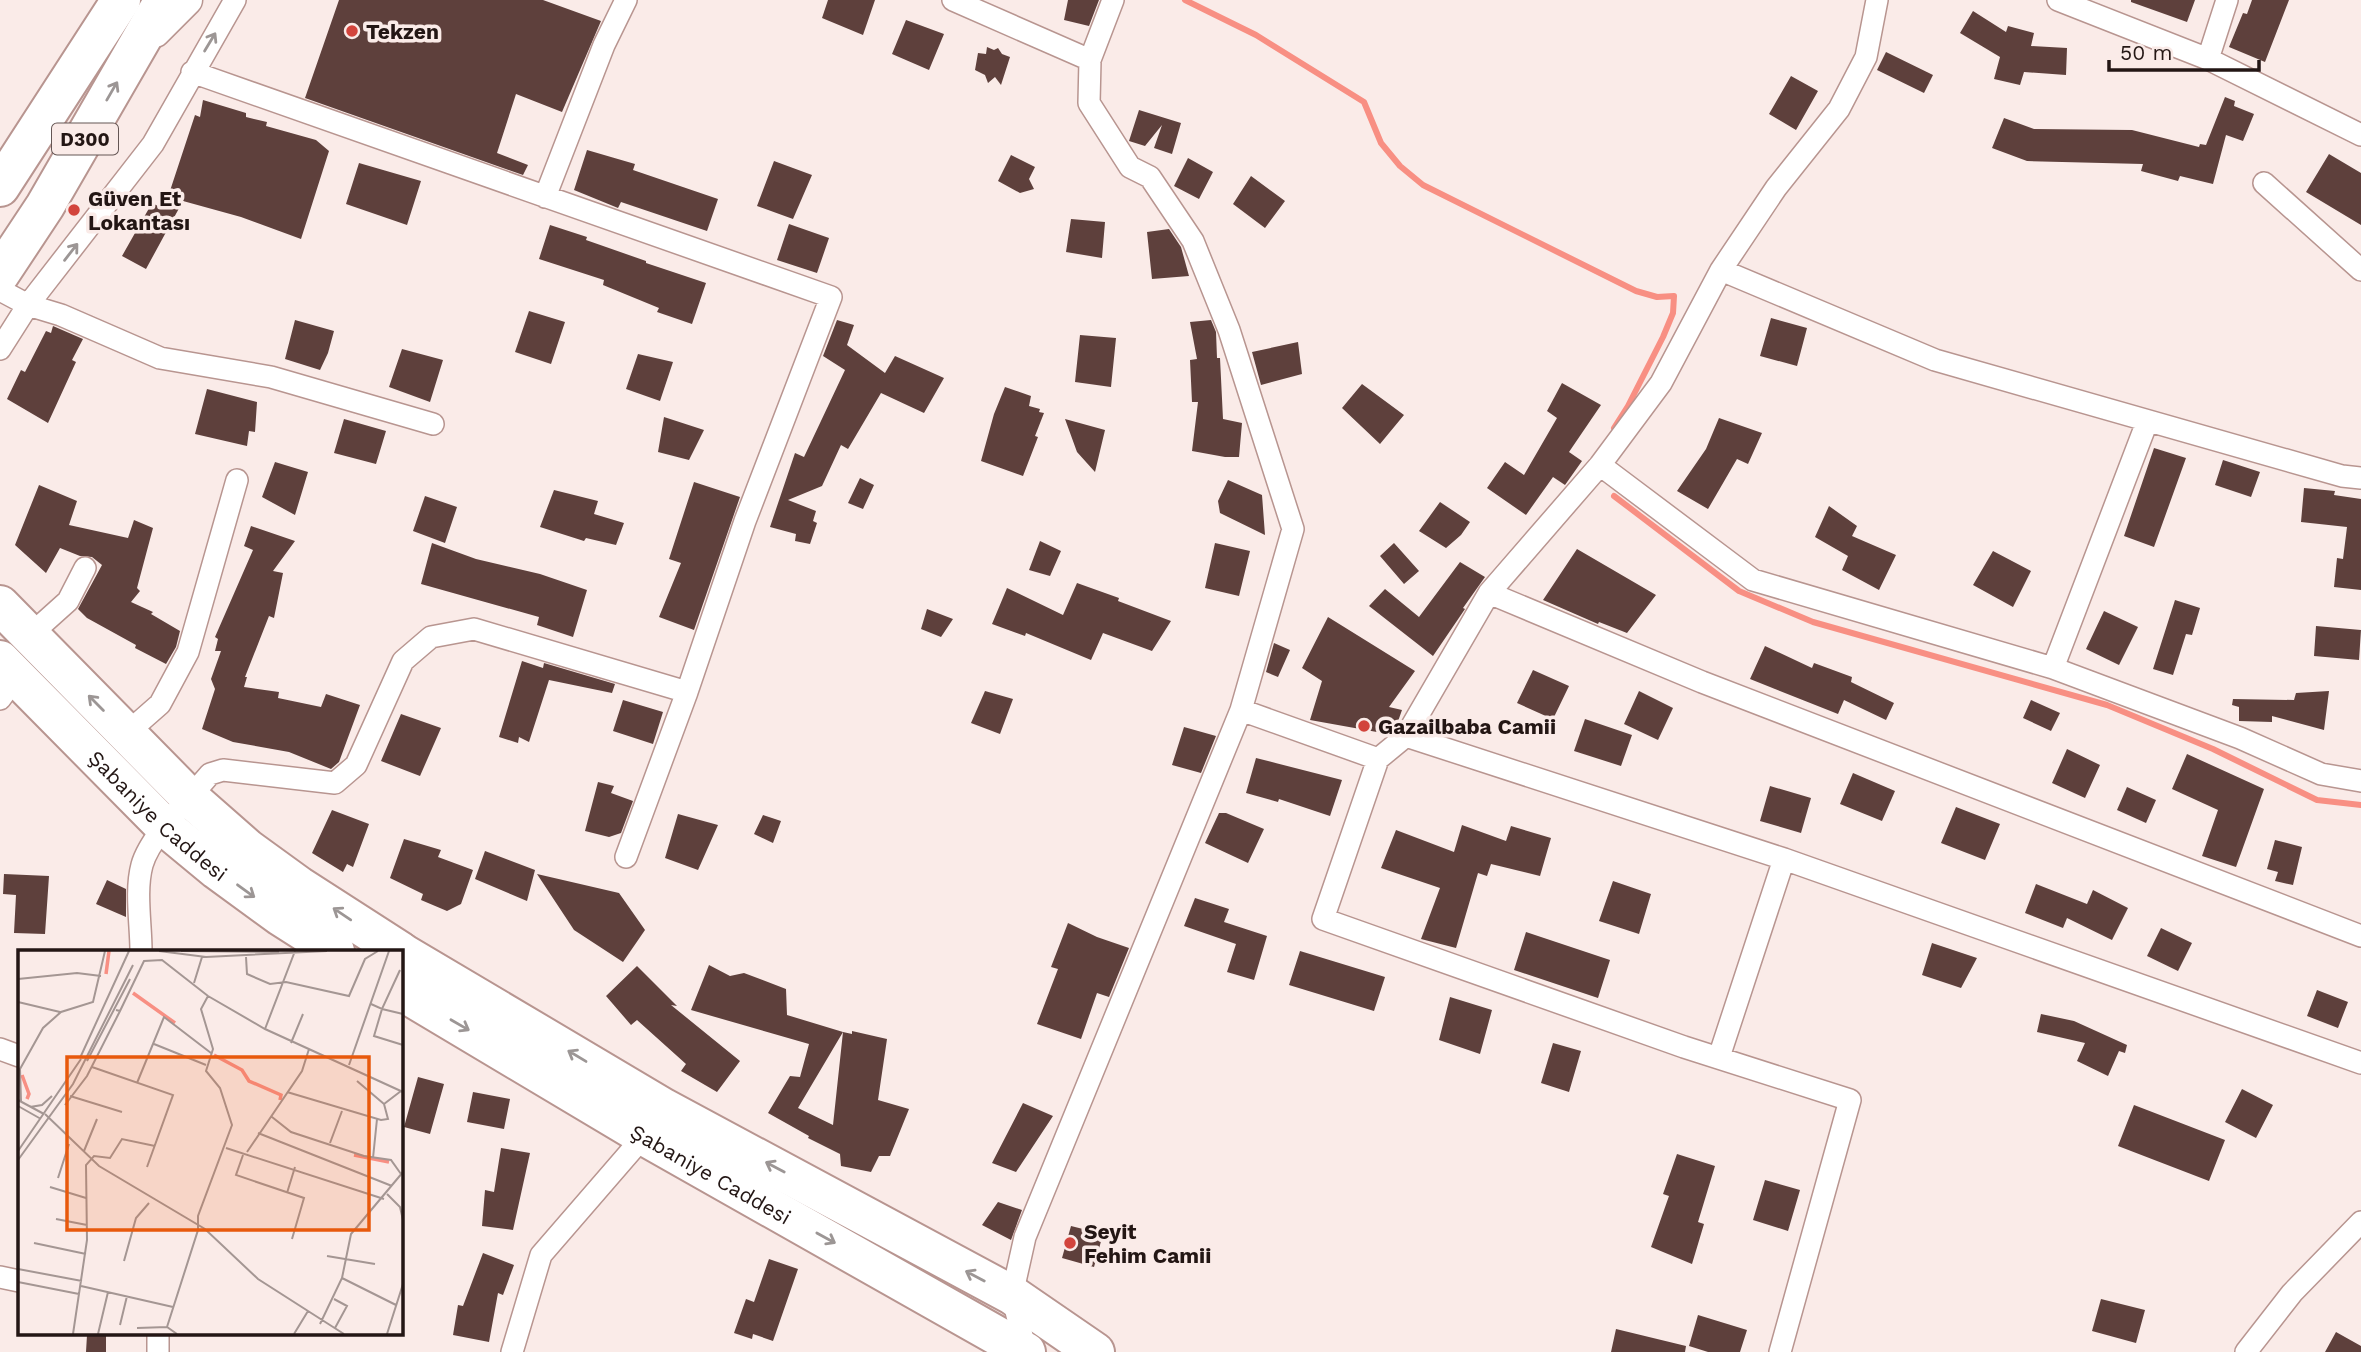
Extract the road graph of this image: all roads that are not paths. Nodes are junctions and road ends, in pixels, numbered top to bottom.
1 (100, 0) edge
2 (121, 0) edge
3 (164, 0) edge
4 (187, 0) edge
5 (235, 0) edge
6 (626, 0) edge
7 (953, 0) edge
8 (1113, 0) edge
9 (1877, 0) edge
10 (2058, 0) edge
11 (2227, 0) edge
12 (134, 52) junction
13 (1090, 60) junction
14 (2208, 60) junction
15 (192, 72) junction
16 (42, 120) junction
17 (2361, 135) edge
18 (2264, 183) dead end
19 (0, 187) edge
20 (545, 197) junction
21 (1721, 270) junction
22 (2361, 270) edge
23 (0, 274) edge
24 (0, 290) edge
25 (28, 305) junction
26 (0, 349) edge
27 (2147, 422) junction
28 (433, 424) dead end
29 (1600, 465) junction
30 (2361, 478) edge
31 (237, 480) dead end
32 (85, 568) dead end
33 (1489, 593) junction
34 (0, 606) edge
35 (29, 636) junction
36 (2053, 668) junction
37 (5, 679) edge
38 (687, 692) junction
39 (1241, 710) junction
40 (127, 733) junction
41 (1406, 736) junction
42 (1378, 759) junction
43 (2361, 781) edge
44 (190, 798) junction
45 (165, 827) junction
46 (626, 857) dead end
47 (1784, 859) junction
48 (2361, 936) edge
49 (141, 950) edge
50 (333, 950) edge
51 (397, 950) edge
52 (402, 953) edge
53 (402, 992) edge
54 (0, 1049) edge
55 (18, 1056) edge
56 (1719, 1058) junction
57 (2361, 1063) edge
58 (644, 1136) junction
59 (2361, 1222) edge
60 (0, 1277) edge
61 (18, 1281) edge
62 (1012, 1295) junction
63 (158, 1334) edge
64 (158, 1352) edge
65 (512, 1352) edge
66 (1026, 1352) edge
67 (1094, 1352) edge
68 (1780, 1352) edge
69 (2246, 1352) edge

1 - 16 street
2 - 16 highway, D300
3 - 12 highway, D300
4 - 12 street
15 -> 5 street
6 - 20 street
7 - 13 street
8 - 13 street
9 - 21 street
10 - 14 street
11 - 14 street
23 -> 12 highway, D300
13 - 39 street
14 - 17 street
15 - 20 street
25 -> 15 street
16 - 19 highway, D300
18 - 22 street
20 - 38 street
21 - 27 street
21 - 29 street
24 - 25 street
25 - 26 street
25 - 28 street
27 - 30 street
27 - 36 street
29 - 33 street
29 - 36 street
31 - 40 street
32 - 35 street
33 - 41 street
33 - 48 street
34 - 35 highway
40 -> 35 highway
36 - 43 street
37 - 45 highway, Şabaniye Caddesi
38 - 44 street
38 - 46 street
39 - 42 street
39 - 62 street
40 - 44 highway
41 - 42 street
41 - 47 street
42 - 56 street
44 - 45 street
51 -> 44 highway
45 - 49 street
45 -> 50 highway, Şabaniye Caddesi
47 - 56 street
47 - 57 street
62 -> 52 highway
53 -> 58 highway, Şabaniye Caddesi
54 - 55 street
56 - 68 street
58 - 65 street
58 -> 66 highway, Şabaniye Caddesi
59 - 69 street
60 - 61 street
62 - 66 street
62 - 67 highway
63 - 64 street

